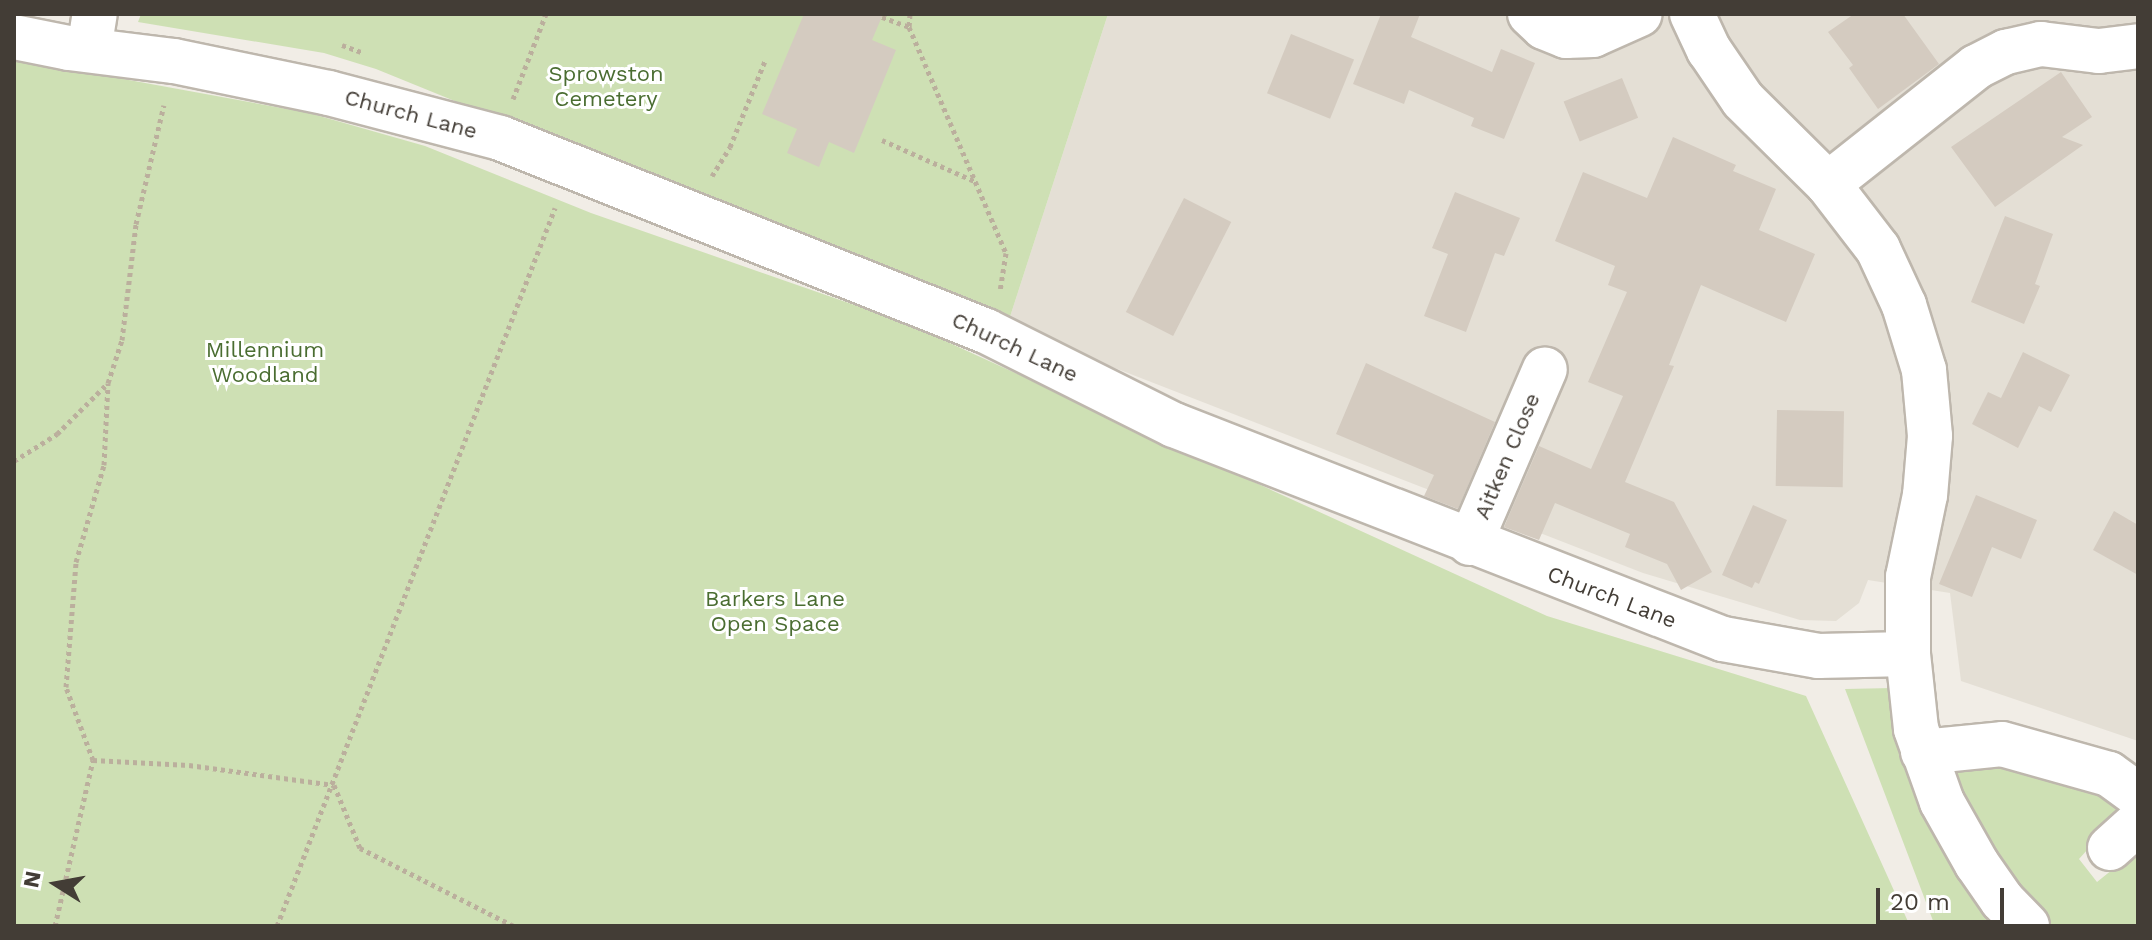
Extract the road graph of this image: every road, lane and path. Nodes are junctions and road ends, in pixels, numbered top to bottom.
1 (546, 14) edge
2 (910, 14) edge
3 (1530, 14) edge
4 (1640, 14) edge
5 (1692, 14) edge
6 (882, 17) dead end
7 (909, 27) junction
8 (92, 32) edge
9 (14, 37) edge
10 (342, 45) dead end
11 (2138, 46) edge
12 (370, 56) dead end
13 (174, 61) junction
14 (765, 61) dead end
15 (500, 138) junction
16 (882, 140) dead end
17 (572, 166) junction
18 (698, 178) dead end
19 (975, 181) junction
20 (1828, 184) junction
21 (999, 295) dead end
22 (1545, 369) dead end
23 (108, 383) junction
24 (14, 461) edge
25 (1470, 543) junction
26 (1908, 654) junction
27 (1923, 752) junction
28 (93, 760) junction
29 (334, 785) junction
30 (2138, 795) edge
31 (55, 926) edge
32 (277, 926) edge
33 (514, 926) edge
34 (2027, 926) edge

1 - 15 path
2 - 7 path
3 - 4 street
5 - 20 street
6 - 7 path
7 - 19 path
8 - 9 street, Church Lane
8 - 13 street, Church Lane
10 - 12 path
11 - 20 street
13 - 15 street, Church Lane
13 - 23 path
14 - 18 path
15 - 17 street, Church Lane
16 - 19 path
17 - 25 street, Church Lane
17 - 29 path
19 - 21 path
20 - 26 street
22 - 25 street, Aitken Close
23 - 24 path
23 - 28 path
25 - 26 street, Church Lane
26 - 27 street
27 - 30 street
27 - 34 street
28 - 29 path
28 - 31 path
29 - 32 path
29 - 33 path

